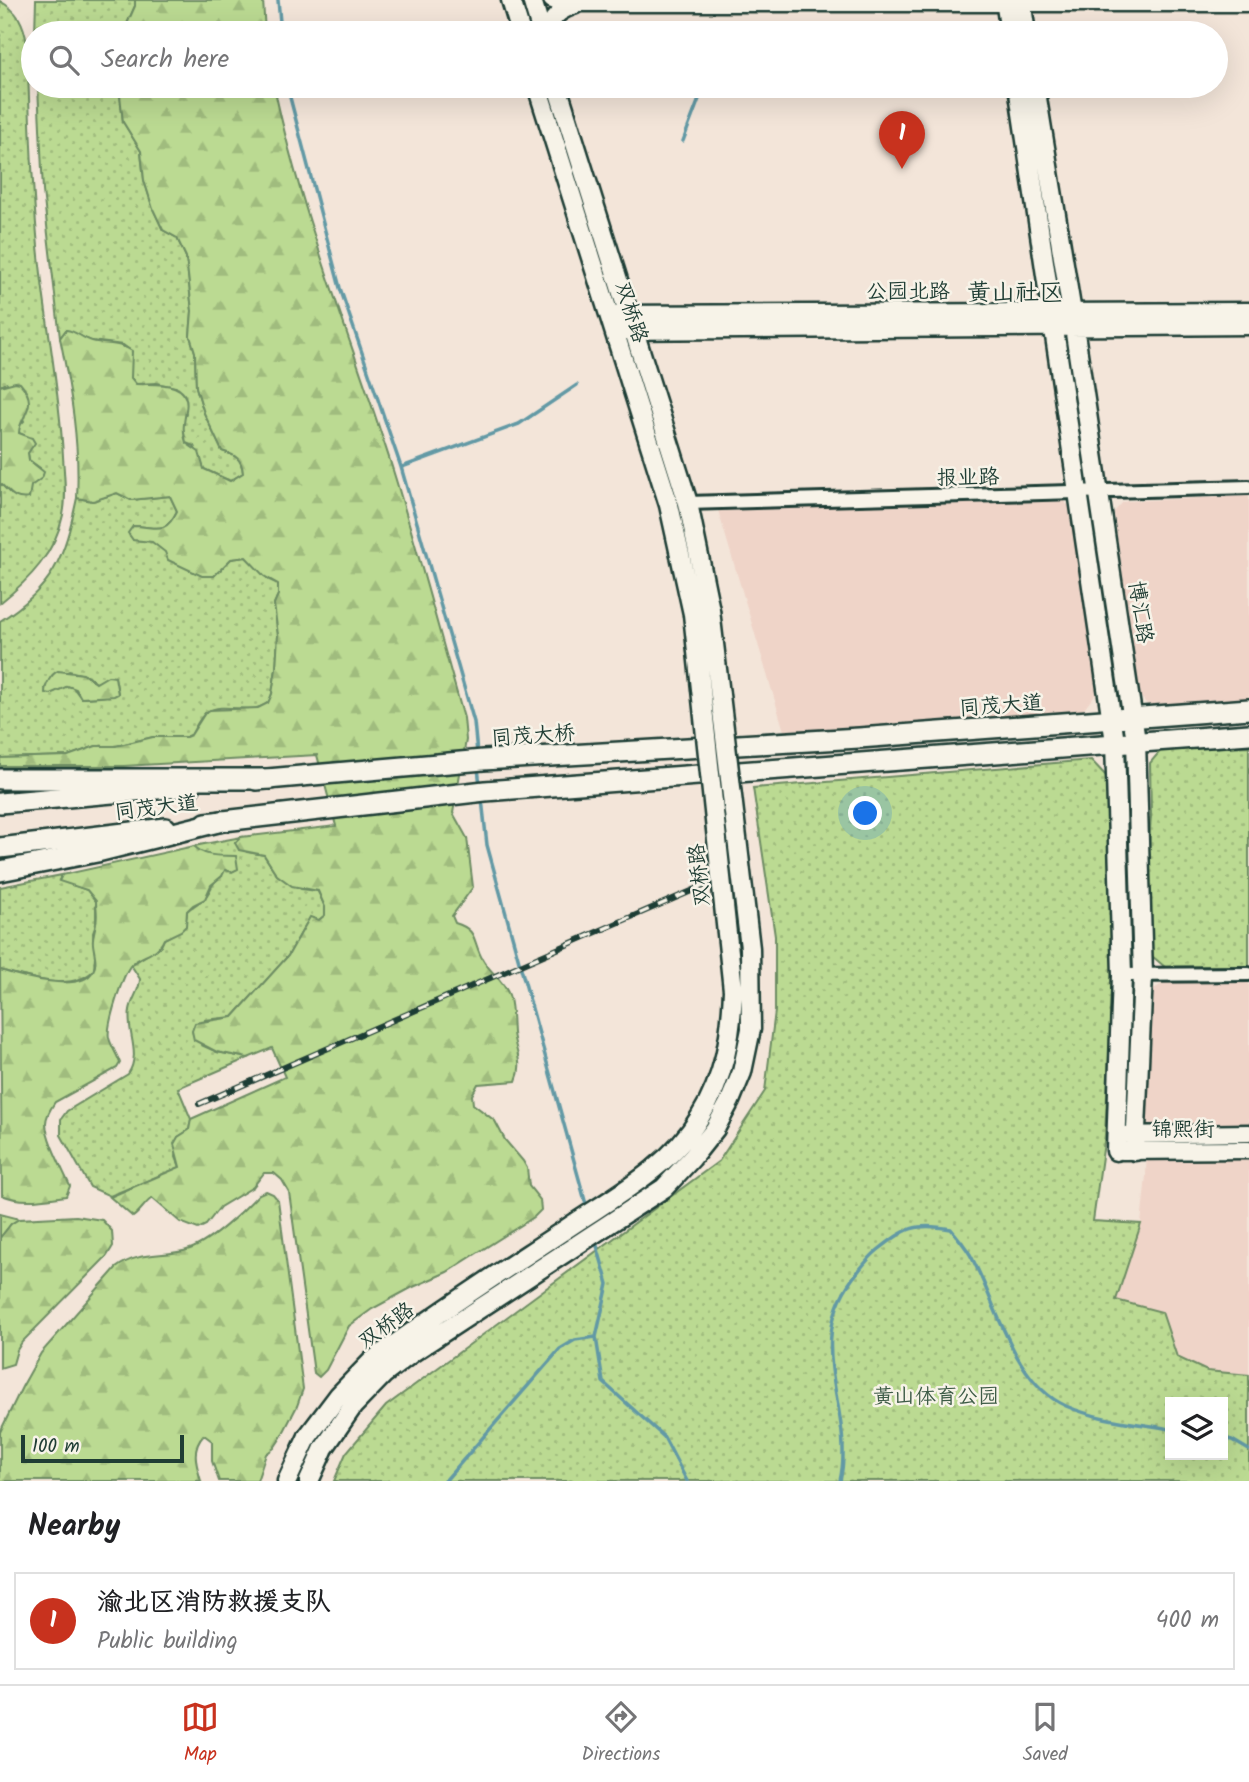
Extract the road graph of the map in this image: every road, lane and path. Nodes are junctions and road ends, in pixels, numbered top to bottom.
1 (511, 0) edge
2 (532, 0) edge
3 (552, 0) edge
4 (1013, 1) edge
5 (582, 3) junction
6 (1249, 3) edge
7 (517, 21) edge
8 (538, 21) edge
9 (553, 21) edge
10 (1011, 21) edge
11 (1021, 21) edge
12 (541, 98) edge
13 (561, 98) edge
14 (1020, 98) edge
15 (1037, 98) edge
16 (1249, 312) edge
17 (1053, 320) junction
18 (1073, 320) junction
19 (630, 322) junction
20 (611, 323) junction
21 (1249, 325) edge
22 (1249, 487) edge
23 (1080, 493) junction
24 (1100, 493) junction
25 (688, 503) junction
26 (701, 612) junction
27 (1249, 709) edge
28 (1134, 718) junction
29 (1113, 719) junction
30 (1249, 734) edge
31 (1136, 741) junction
32 (1115, 743) junction
33 (756, 744) joint
34 (313, 775) joint
35 (0, 779) edge
36 (271, 779) junction
37 (0, 803) edge
38 (222, 821) junction
39 (0, 848) edge
40 (0, 871) edge
41 (1249, 974) edge
42 (1122, 975) junction
43 (1143, 975) junction
44 (1249, 1133) edge
45 (1126, 1143) junction
46 (1249, 1150) edge
47 (288, 1481) edge
48 (309, 1481) edge

1 - 7 main road
2 - 8 main road
3 - 5 street
4 - 5 street
4 - 6 street
4 - 10 main road
4 - 11 main road
5 - 9 street
12 - 20 main road, 双桥路
13 - 19 main road, 双桥路
14 - 17 main road, 博汇路
15 - 18 main road, 博汇路
16 - 18 main road, 公园北路
17 - 18 main road, 公园北路
17 - 19 main road, 公园北路
17 - 23 main road, 博汇路
18 - 21 main road, 公园北路
18 - 24 main road, 博汇路
19 - 20 main road, 公园北路
19 - 25 main road, 双桥路
20 - 26 main road, 双桥路
22 - 24 street, 报业路
23 - 24 street, 报业路
23 - 25 street, 报业路
23 - 29 main road, 博汇路
24 - 28 main road, 博汇路
25 - 26 main road, 双桥路
26 - 47 main road, 双桥路, bridge
26 - 48 main road, 双桥路, bridge
27 - 28 main road, 同茂大道
28 - 29 main road, 同茂大道
28 - 31 main road, 博汇路
29 - 32 main road, 博汇路
29 - 33 main road, 同茂大道
30 - 31 main road
31 - 32 main road
31 - 43 main road, 博汇路
32 - 38 main road, 同茂大道, bridge
32 - 42 main road, 博汇路
33 - 34 main road, 同茂大桥, bridge
34 - 36 main road, 同茂大道
35 - 36 main road
36 - 37 main road, 同茂大道
38 - 39 main road, 同茂大道
38 - 40 main road
41 - 43 street
42 - 43 street
42 - 45 main road, 博汇路
43 - 45 main road, 博汇路
44 - 45 street, 锦熙街
45 - 46 street, 锦熙街

